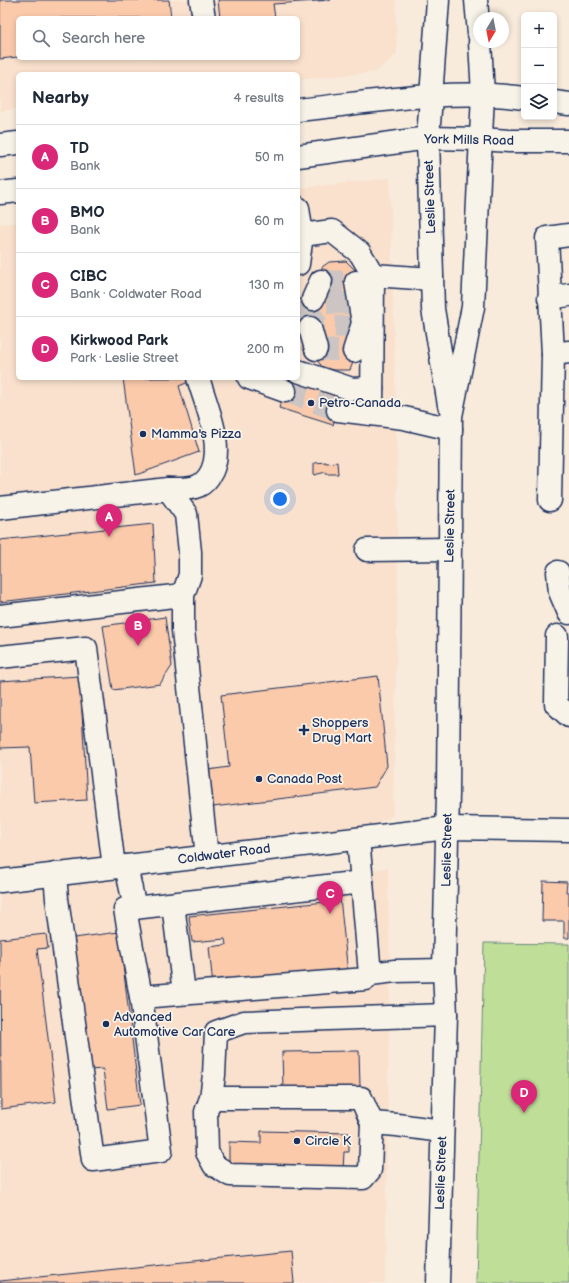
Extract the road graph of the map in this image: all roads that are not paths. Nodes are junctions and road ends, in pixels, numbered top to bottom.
1 (202, 0) edge
2 (438, 0) edge
3 (476, 0) edge
4 (477, 12) edge
5 (204, 16) edge
6 (480, 48) edge
7 (483, 94) junction
8 (432, 95) junction
9 (521, 98) edge
10 (557, 102) edge
11 (569, 104) edge
12 (300, 110) edge
13 (428, 138) junction
14 (480, 139) junction
15 (569, 141) edge
16 (16, 143) edge
17 (0, 145) edge
18 (300, 156) edge
19 (16, 190) edge
20 (0, 193) edge
21 (300, 234) edge
22 (569, 236) edge
23 (432, 279) junction
24 (362, 287) junction
25 (559, 297) edge
26 (364, 325) junction
27 (310, 328) dead end
28 (316, 349) dead end
29 (354, 351) dead end
30 (561, 353) edge
31 (300, 371) edge
32 (199, 380) edge
33 (255, 380) edge
34 (372, 388) junction
35 (285, 391) tunnel mouth
36 (338, 410) tunnel mouth
37 (372, 414) junction
38 (451, 422) junction
39 (168, 489) junction
40 (550, 500) dead end
41 (0, 508) edge
42 (449, 549) junction
43 (366, 550) dead end
44 (558, 572) dead end
45 (183, 595) junction
46 (569, 613) edge
47 (0, 616) edge
48 (557, 636) dead end
49 (0, 657) edge
50 (569, 716) edge
51 (447, 828) junction
52 (569, 830) edge
53 (358, 839) junction
54 (207, 856) junction
55 (120, 866) junction
56 (55, 874) junction
57 (0, 881) edge
58 (362, 882) junction
59 (173, 904) junction
60 (135, 908) junction
61 (444, 970) junction
62 (370, 974) junction
63 (184, 993) junction
64 (141, 997) junction
65 (446, 1015) junction
66 (211, 1098) junction
67 (372, 1123) junction
68 (442, 1131) junction
69 (438, 1283) edge

1 - 5 main road
2 - 8 main road, Leslie Street
3 - 4 main road
6 - 7 main road, Leslie Street
7 - 8 main road
7 - 9 main road
7 - 14 main road, Leslie Street
8 - 12 main road
8 - 13 main road, Leslie Street
10 - 11 main road
13 - 14 main road, York Mills Road
13 - 18 main road, York Mills Road
13 - 23 main road, Leslie Street
14 - 15 main road, York Mills Road
14 - 38 main road, Leslie Street
16 - 17 main road
19 - 20 main road
21 - 24 main road
22 - 25 main road
23 - 24 main road
23 - 38 main road, Leslie Street
24 - 26 main road
24 - 26 main road
25 - 30 main road
26 - 29 main road
26 - 34 main road
27 - 28 main road
30 - 40 main road
31 - 34 main road
32 - 39 main road
33 - 35 main road
34 - 37 main road
36 - 37 main road
37 - 38 main road
38 - 42 main road, Leslie Street
39 - 41 main road
39 - 45 main road
42 - 43 main road
42 - 51 main road, Leslie Street
44 - 46 main road
45 - 47 main road
45 - 54 main road
48 - 50 main road
49 - 55 main road
51 - 52 main road, Coldwater Road
51 - 53 main road, Coldwater Road
51 - 61 main road, Leslie Street
53 - 54 main road, Coldwater Road
53 - 58 main road
54 - 55 main road, Coldwater Road
55 - 56 main road, Coldwater Road
55 - 60 main road
56 - 57 main road, Coldwater Road
56 - 64 main road
58 - 59 main road
58 - 62 main road
59 - 60 main road
59 - 63 main road
60 - 64 main road
61 - 62 main road
61 - 65 main road, Leslie Street
62 - 63 main road
63 - 64 main road
65 - 66 main road
65 - 68 main road, Leslie Street
66 - 67 main road
66 - 67 main road
67 - 68 main road
68 - 69 main road, Leslie Street

